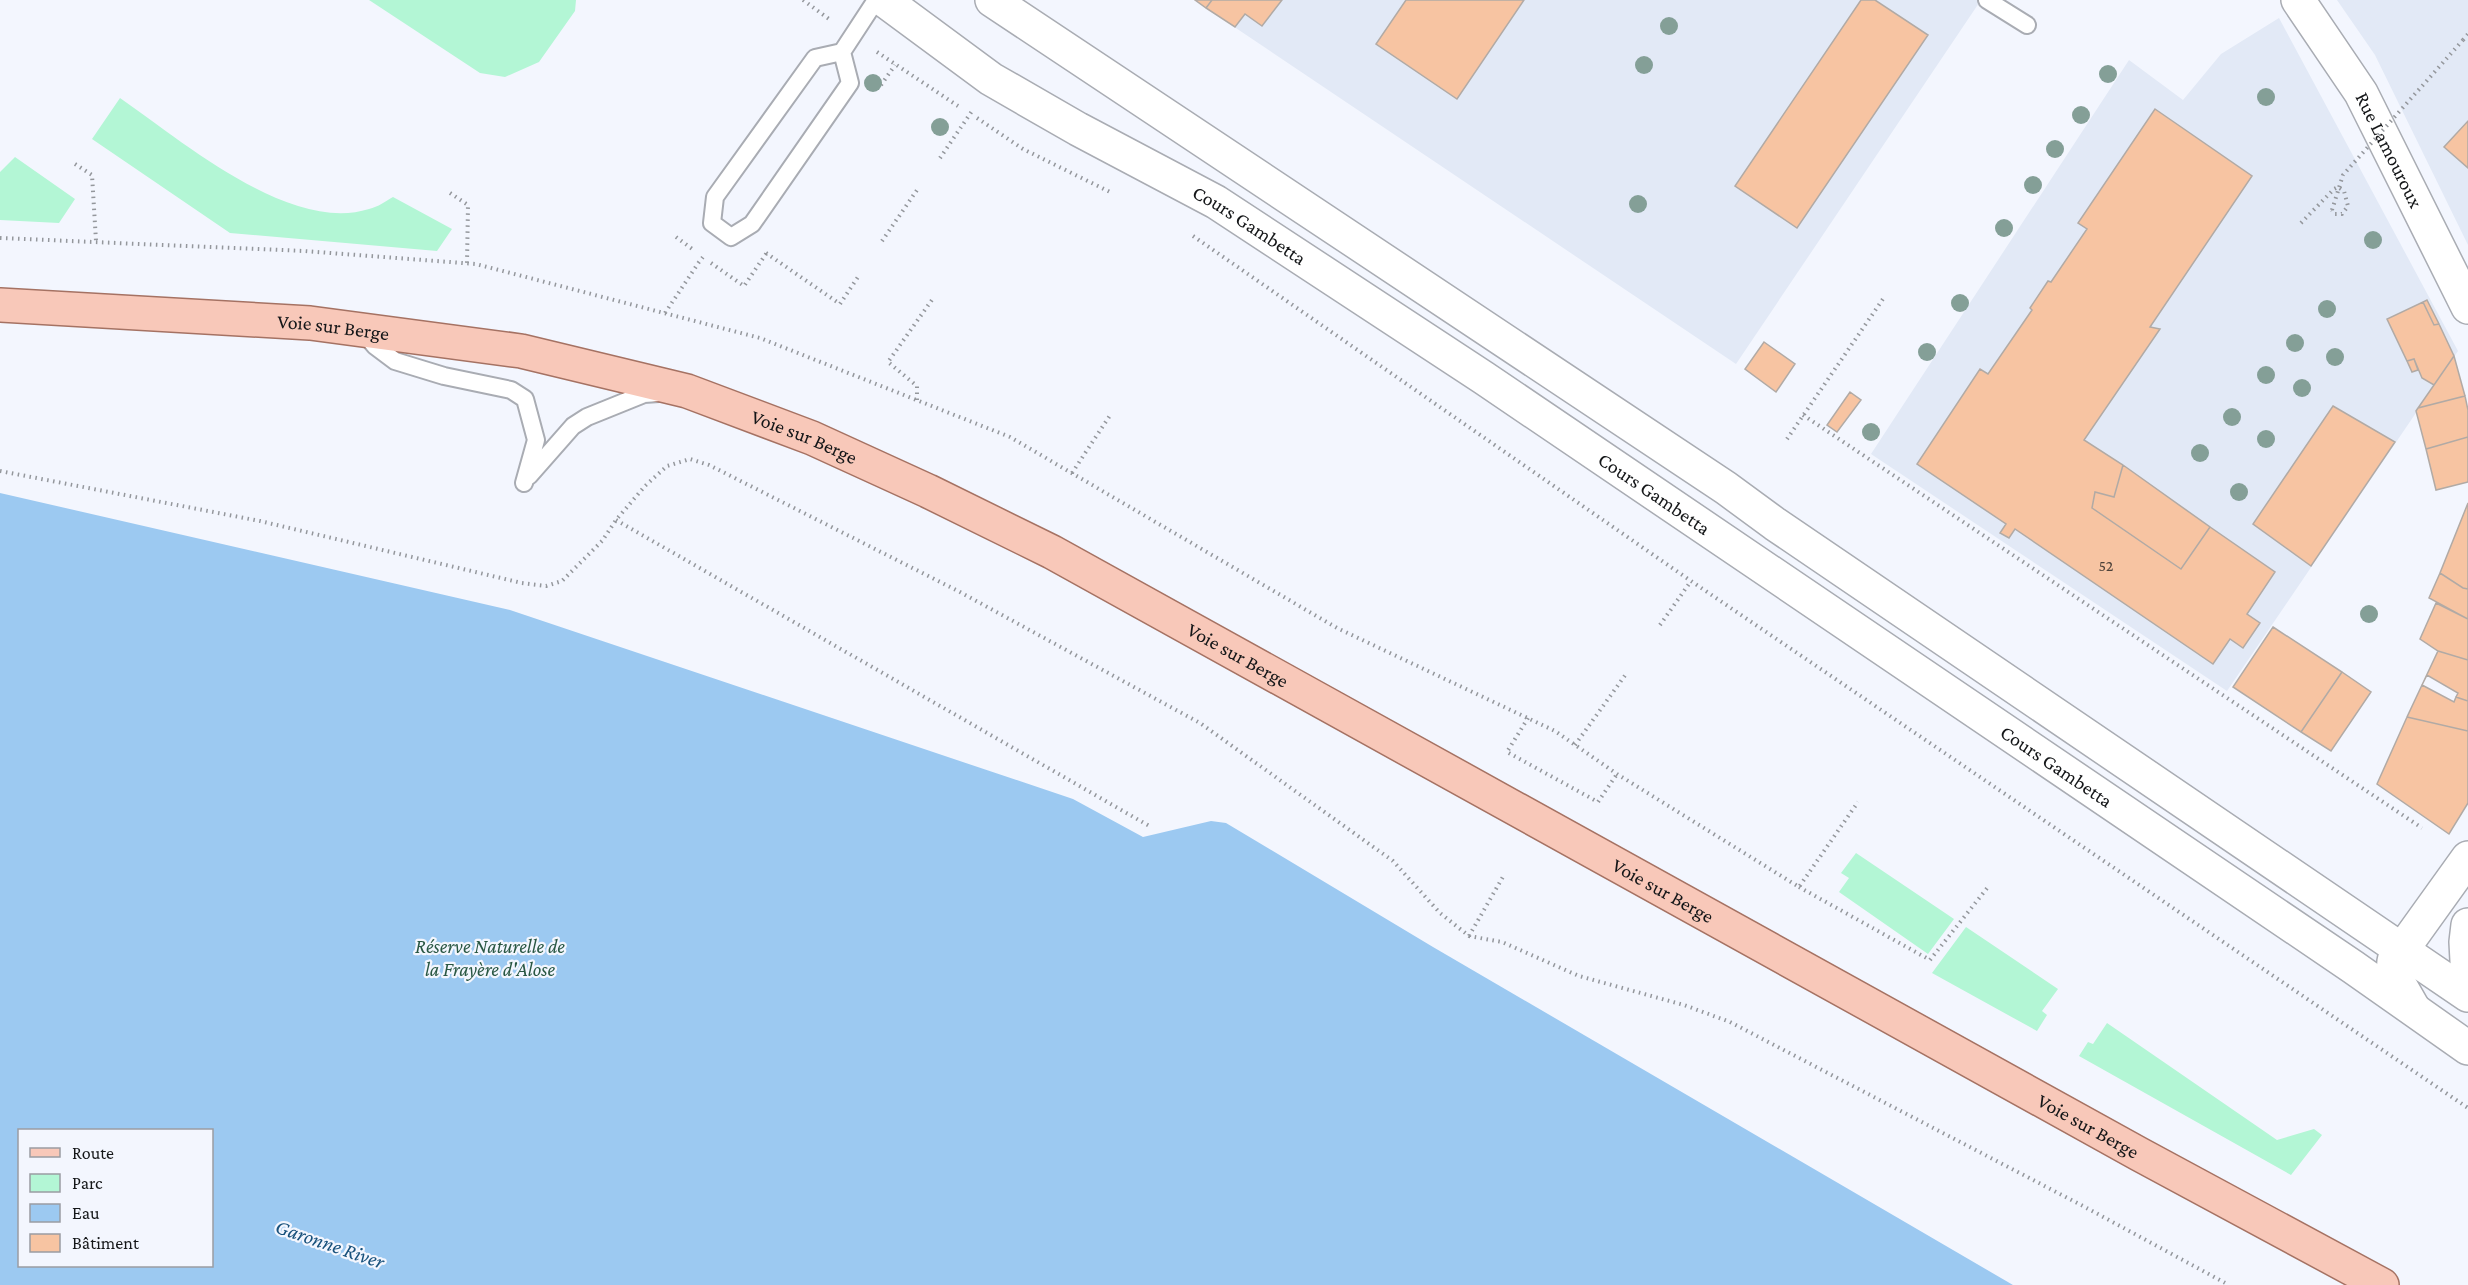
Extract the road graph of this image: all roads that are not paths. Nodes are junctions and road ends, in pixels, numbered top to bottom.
1 (876, 0) edge
2 (884, 0) edge
3 (992, 0) edge
4 (1987, 0) edge
5 (2298, 0) edge
6 (2027, 25) dead end
7 (842, 52) junction
8 (0, 305) edge
9 (2468, 307) edge
10 (360, 329) junction
11 (687, 391) junction
12 (2468, 858) edge
13 (2468, 925) edge
14 (2401, 948) junction
15 (2468, 980) edge
16 (2468, 994) edge
17 (2413, 1008) junction
18 (2468, 1048) edge
19 (2382, 1285) edge

1 - 7 lane
2 - 17 main road, Cours Gambetta
3 - 14 main road
4 - 6 lane
5 - 9 main road, Rue Lamouroux
7 - 7 lane
8 - 10 main road, Voie sur Berge
10 - 11 main road, Voie sur Berge
10 - 11 lane
11 - 19 main road, Voie sur Berge
12 - 14 main road
13 - 15 main road
14 - 16 main road
14 - 17 main road
17 - 18 main road, Cours Gambetta

